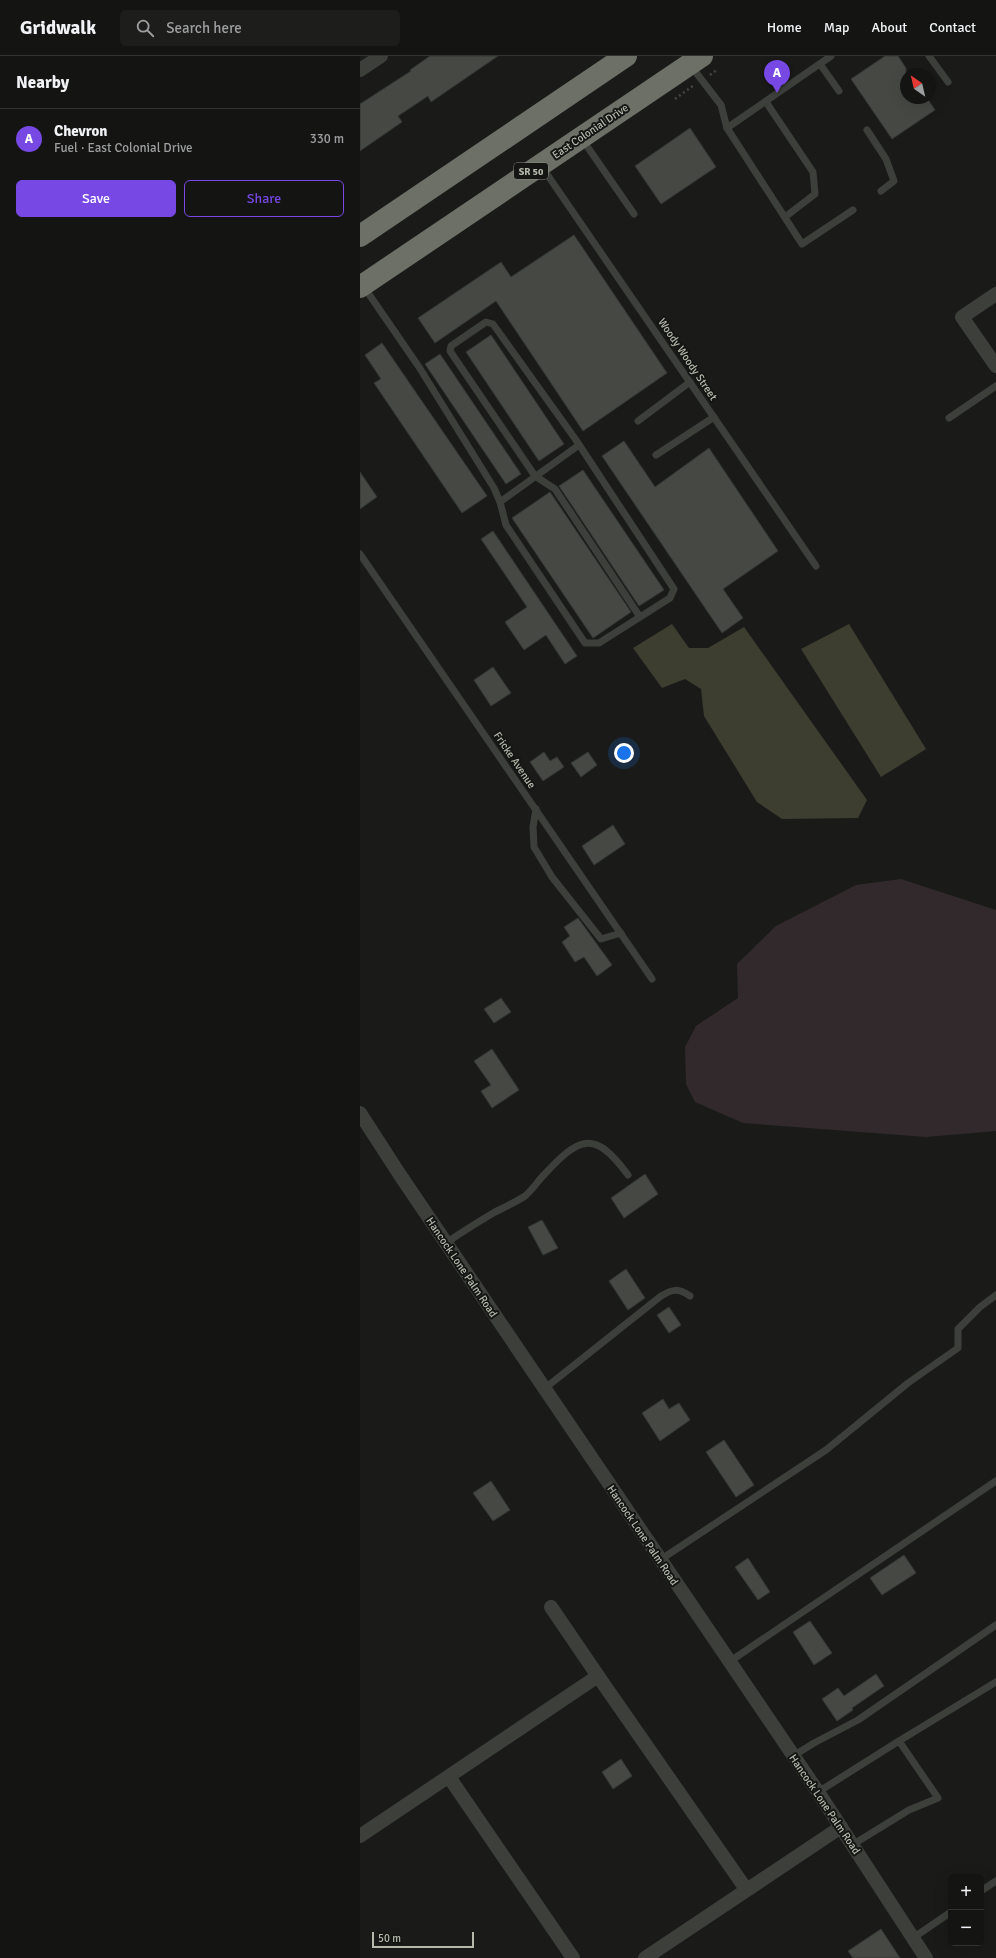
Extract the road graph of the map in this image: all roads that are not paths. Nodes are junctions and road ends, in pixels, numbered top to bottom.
1 (381, 56) edge
2 (626, 56) edge
3 (830, 56) edge
4 (929, 56) edge
5 (693, 59) edge
6 (820, 64) junction
7 (360, 70) edge
8 (948, 82) dead end
9 (839, 91) dead end
10 (766, 102) junction
11 (727, 128) junction
12 (867, 130) dead end
13 (580, 138) junction
14 (540, 164) junction
15 (880, 191) dead end
16 (853, 210) dead end
17 (634, 214) dead end
18 (785, 217) junction
19 (360, 236) edge
20 (362, 286) edge
21 (996, 294) edge
22 (996, 366) edge
23 (690, 382) junction
24 (996, 386) edge
25 (714, 417) junction
26 (949, 418) dead end
27 (638, 421) dead end
28 (579, 445) junction
29 (656, 456) dead end
30 (534, 476) junction
31 (500, 502) junction
32 (360, 554) edge
33 (816, 566) dead end
34 (640, 617) junction
35 (536, 809) junction
36 (621, 933) junction
37 (652, 979) dead end
38 (360, 1113) edge
39 (628, 1175) dead end
40 (446, 1243) junction
41 (996, 1295) edge
42 (690, 1296) dead end
43 (544, 1389) junction
44 (995, 1483) edge
45 (660, 1560) junction
46 (551, 1607) dead end
47 (996, 1625) edge
48 (729, 1662) junction
49 (598, 1676) junction
50 (996, 1682) edge
51 (899, 1741) junction
52 (793, 1756) junction
53 (449, 1777) junction
54 (818, 1792) junction
55 (841, 1828) junction
56 (360, 1836) edge
57 (852, 1845) junction
58 (996, 1881) edge
59 (746, 1889) junction
60 (984, 1889) edge
61 (948, 1914) edge
62 (913, 1938) junction
63 (573, 1958) edge
64 (645, 1958) edge
65 (926, 1958) edge

1 - 7 street
2 - 19 highway
3 - 6 lane
4 - 8 lane
5 - 11 lane
5 - 13 highway, East Colonial Drive / SR 50
6 - 9 lane
6 - 10 lane
10 - 11 lane
10 - 18 lane
11 - 18 lane
12 - 15 lane
13 - 14 highway, East Colonial Drive / SR 50
13 - 17 lane
14 - 20 highway, East Colonial Drive / SR 50
14 - 23 lane, Woody Woody Street
16 - 18 lane
20 - 31 lane
21 - 22 street
23 - 25 lane, Woody Woody Street
23 - 27 lane
24 - 26 lane
25 - 29 lane
25 - 33 lane, Woody Woody Street
28 - 30 lane
28 - 30 lane
28 - 34 lane
30 - 31 lane
30 - 34 lane
31 - 34 lane
32 - 35 lane, Fricke Avenue
35 - 36 lane, Fricke Avenue
35 - 36 lane
36 - 37 lane, Fricke Avenue
38 - 40 street, Hancock Lone Palm Road
39 - 40 lane
40 - 43 street, Hancock Lone Palm Road
41 - 45 lane
42 - 43 lane
43 - 45 street, Hancock Lone Palm Road
44 - 48 lane
45 - 48 street, Hancock Lone Palm Road
46 - 49 street
47 - 52 lane
48 - 52 street, Hancock Lone Palm Road
49 - 53 street
49 - 59 street
50 - 51 lane
51 - 54 lane
51 - 57 lane
52 - 54 street, Hancock Lone Palm Road
53 - 56 street
53 - 63 street
54 - 55 street, Hancock Lone Palm Road
55 - 57 street, Hancock Lone Palm Road
55 - 59 street
57 - 62 street, Hancock Lone Palm Road
58 - 60 lane
59 - 64 street
61 - 62 lane
62 - 65 street, Hancock Lone Palm Road

